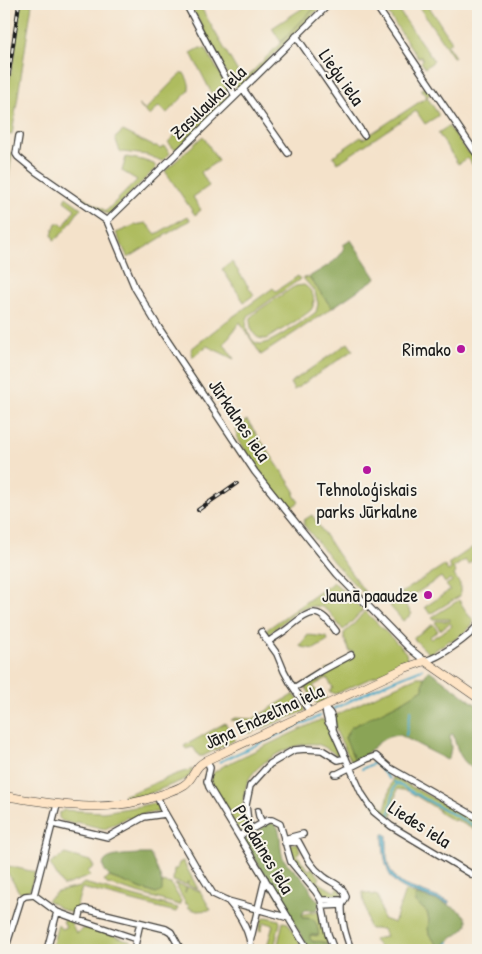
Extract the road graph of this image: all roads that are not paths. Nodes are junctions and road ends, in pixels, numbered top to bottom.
1 (186, 4) edge
2 (328, 4) edge
3 (375, 4) edge
4 (296, 36) junction
5 (243, 89) junction
6 (235, 96) junction
7 (364, 135) dead end
8 (19, 136) dead end
9 (288, 153) dead end
10 (478, 156) edge
11 (107, 221) junction
12 (478, 625) edge
13 (336, 631) dead end
14 (262, 632) dead end
15 (268, 642) junction
16 (351, 655) dead end
17 (425, 661) junction
18 (294, 688) junction
19 (478, 698) edge
20 (325, 708) junction
21 (310, 712) junction
22 (346, 758) junction
23 (207, 760) junction
24 (350, 768) junction
25 (335, 774) dead end
26 (4, 796) edge
27 (157, 796) junction
28 (57, 805) junction
29 (258, 811) dead end
30 (165, 814) junction
31 (478, 818) edge
32 (262, 823) junction
33 (53, 824) junction
34 (252, 829) junction
35 (303, 834) dead end
36 (239, 836) junction
37 (285, 841) junction
38 (478, 878) edge
39 (265, 879) junction
40 (34, 895) junction
41 (228, 901) junction
42 (341, 902) junction
43 (322, 903) junction
44 (258, 909) junction
45 (57, 912) junction
46 (289, 918) junction
47 (79, 920) junction
48 (140, 923) junction
49 (136, 939) junction
50 (250, 942) junction
51 (5, 950) edge
52 (47, 950) edge
53 (134, 950) edge
54 (181, 950) edge
55 (251, 950) edge
56 (308, 950) edge
57 (334, 950) edge
58 (351, 950) edge

1 - 6 street
2 - 4 street, Zasulauka iela
3 - 10 street
4 - 5 street, Zasulauka iela
4 - 7 street, Lieģu iela
5 - 6 street, Zasulauka iela
5 - 9 street
6 - 11 street, Zasulauka iela
8 - 11 street
11 - 17 street, Jūrkalnes iela
12 - 17 street
13 - 15 street
14 - 15 street
15 - 18 street
16 - 18 street
17 - 19 street, Jūrkalnes iela
17 - 20 street, Jāņa Endzelīna iela
18 - 21 street
20 - 21 street, Jāņa Endzelīna iela
20 - 22 street, Liedes iela
21 - 23 street, Jāņa Endzelīna iela
22 - 24 street, Liedes iela
22 - 34 street
23 - 27 street, Jāņa Endzelīna iela
23 - 36 street, Priedaines iela
24 - 25 street
24 - 31 street
24 - 38 street, Liedes iela
26 - 28 street, Jāņa Endzelīna iela
27 - 28 street, Jāņa Endzelīna iela
27 - 30 street
28 - 33 street
29 - 32 street
30 - 33 street
30 - 41 street
32 - 34 street
32 - 37 street
33 - 40 street
34 - 36 street
35 - 37 street
36 - 39 street, Priedaines iela
37 - 42 street
37 - 43 street
39 - 44 street
39 - 46 street, Priedaines iela
40 - 45 street
40 - 51 street
41 - 44 street
41 - 50 street
42 - 43 street
42 - 58 street
43 - 57 street
44 - 46 street
44 - 50 street
45 - 47 street
45 - 52 street
46 - 56 street, Priedaines iela
47 - 48 street
47 - 49 street
48 - 49 street
48 - 54 street
49 - 53 street
50 - 55 street

